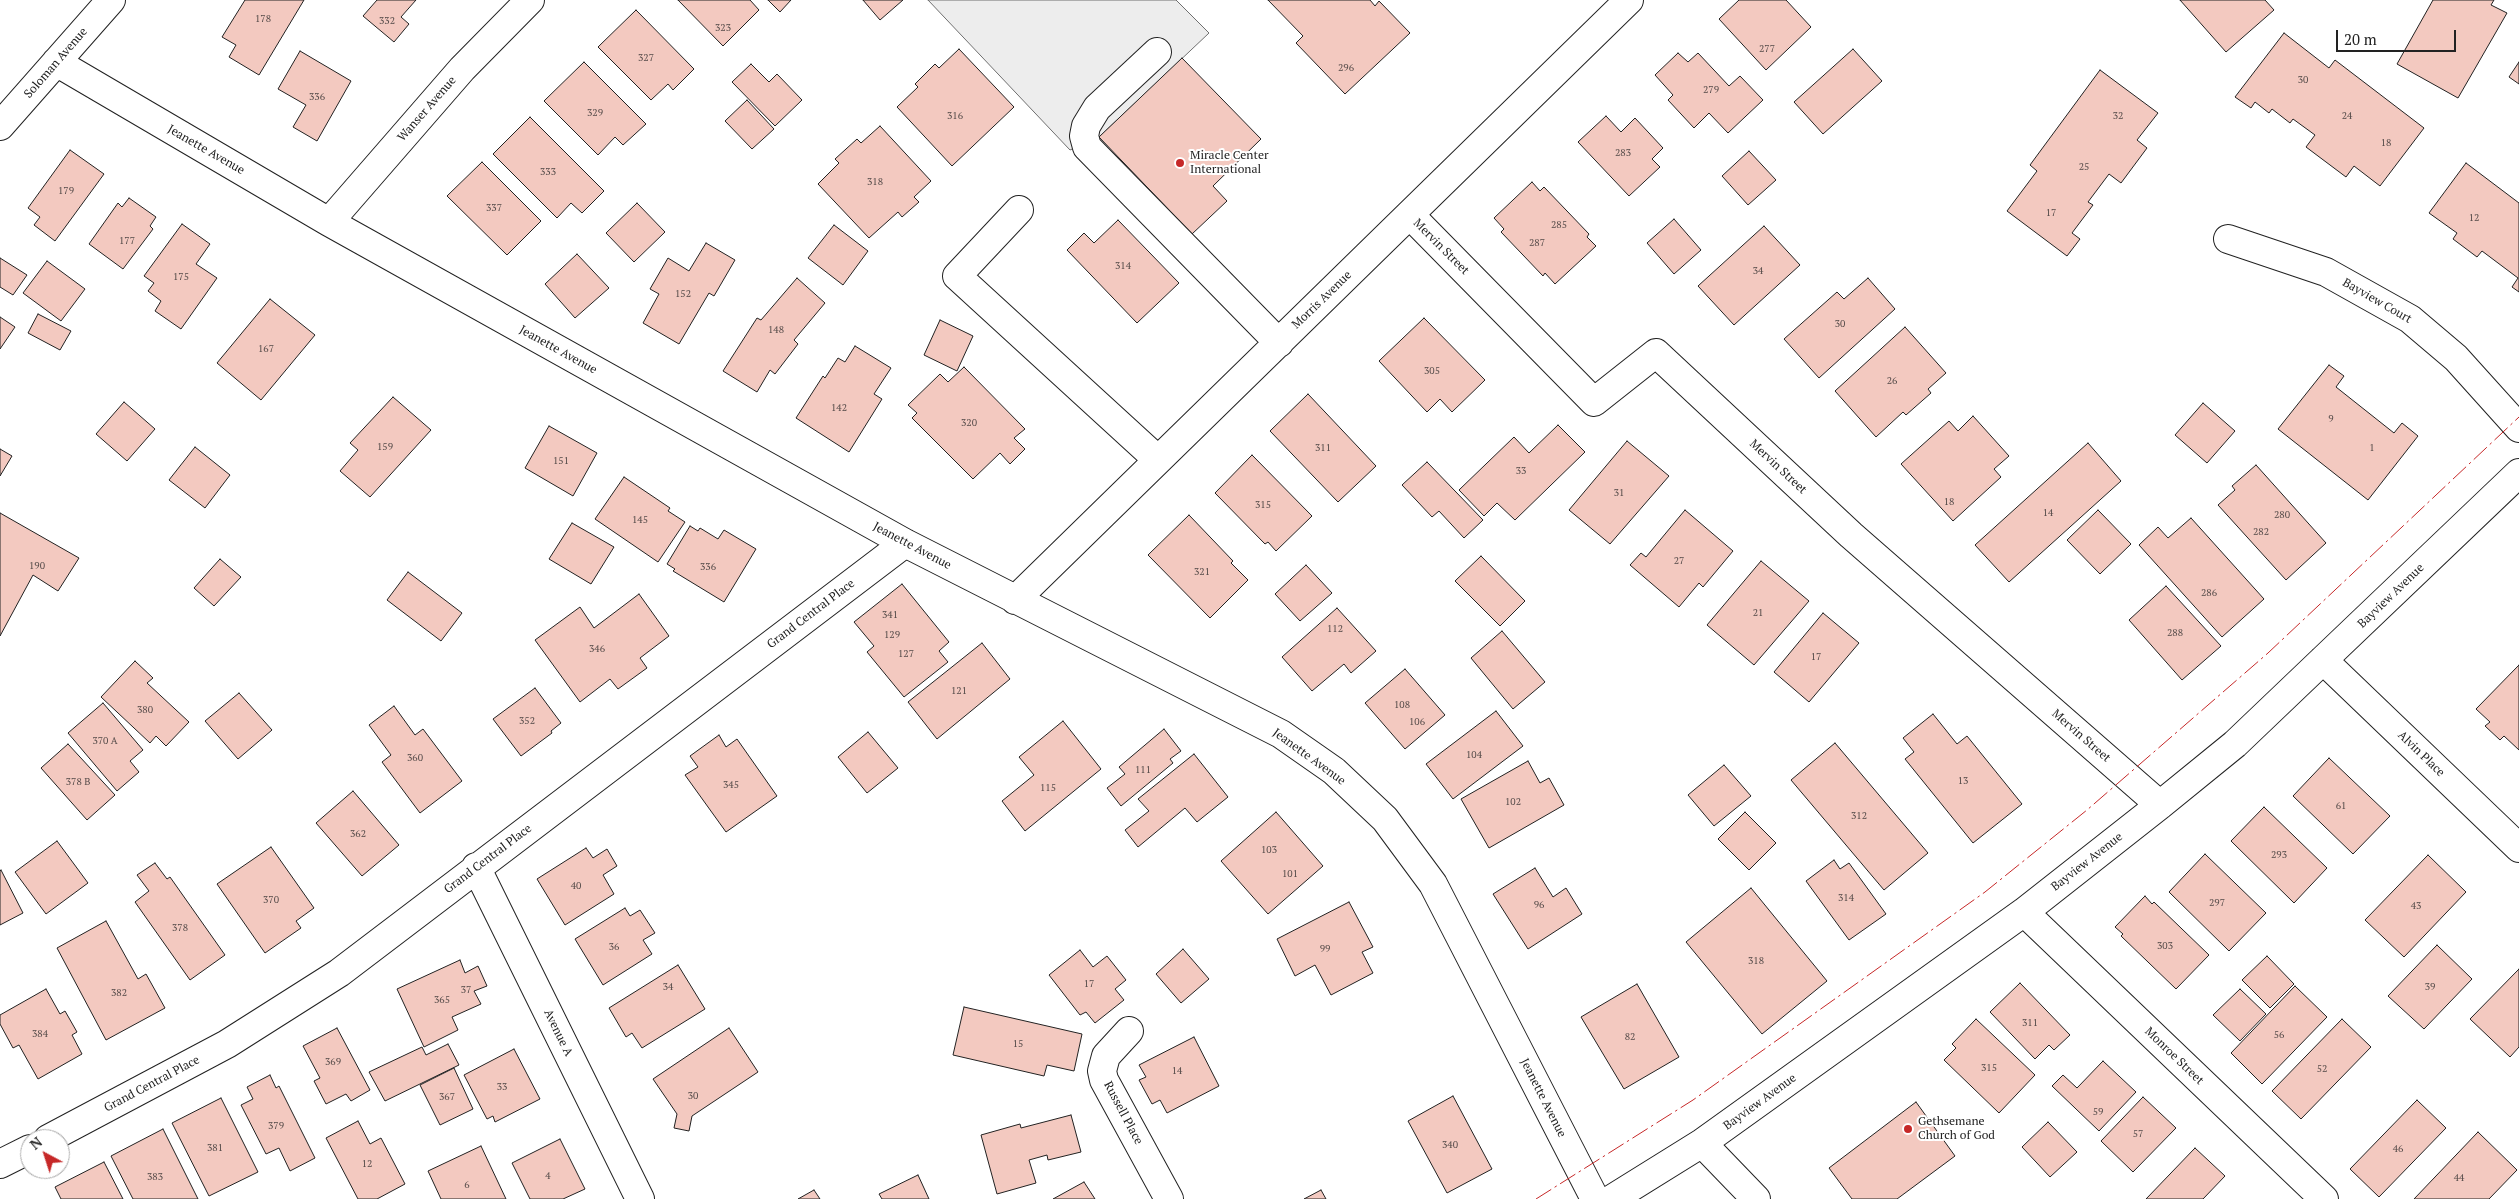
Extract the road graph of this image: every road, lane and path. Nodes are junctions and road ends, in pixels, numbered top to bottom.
1 (111, 0) edge
2 (530, 0) edge
3 (1629, 0) edge
4 (1158, 52) dead end
5 (56, 62) junction
6 (0, 126) edge
7 (1019, 210) dead end
8 (1410, 215) junction
9 (329, 222) junction
10 (2228, 239) dead end
11 (1279, 343) junction
12 (2519, 428) edge
13 (1158, 460) junction
14 (2519, 473) edge
15 (905, 543) junction
16 (1015, 600) junction
17 (2323, 660) junction
18 (2160, 805) junction
19 (2519, 848) edge
20 (476, 867) junction
21 (2024, 912) junction
22 (1130, 1031) dead end
23 (67, 1129) edge
24 (1702, 1143) junction
25 (20, 1153) edge
26 (0, 1164) edge
27 (640, 1199) edge
28 (1169, 1199) edge
29 (1595, 1199) edge
30 (1612, 1199) edge
31 (1756, 1199) edge
32 (2324, 1199) edge

1 - 5 street, Soloman Avenue
2 - 9 street, Wanser Avenue
3 - 8 street, Morris Avenue
4 - 11 street
5 - 6 street, Soloman Avenue
5 - 9 street, Jeanette Avenue
7 - 13 street
8 - 11 street, Morris Avenue
8 - 18 street, Mervin Street
9 - 15 street, Jeanette Avenue
10 - 12 street, Bayview Court
11 - 13 street, Morris Avenue
13 - 16 street, Morris Avenue
14 - 17 street, Bayview Avenue
15 - 16 street, Jeanette Avenue
15 - 20 street, Grand Central Place
16 - 29 street, Jeanette Avenue
17 - 18 street, Bayview Avenue
17 - 19 street, Alvin Place
18 - 21 street, Bayview Avenue
20 - 23 street, Grand Central Place
20 - 27 street, Avenue A
21 - 24 street, Bayview Avenue
21 - 32 street, Monroe Street
22 - 28 street, Russell Place
24 - 30 street, Bayview Avenue
24 - 31 street
25 - 26 street

